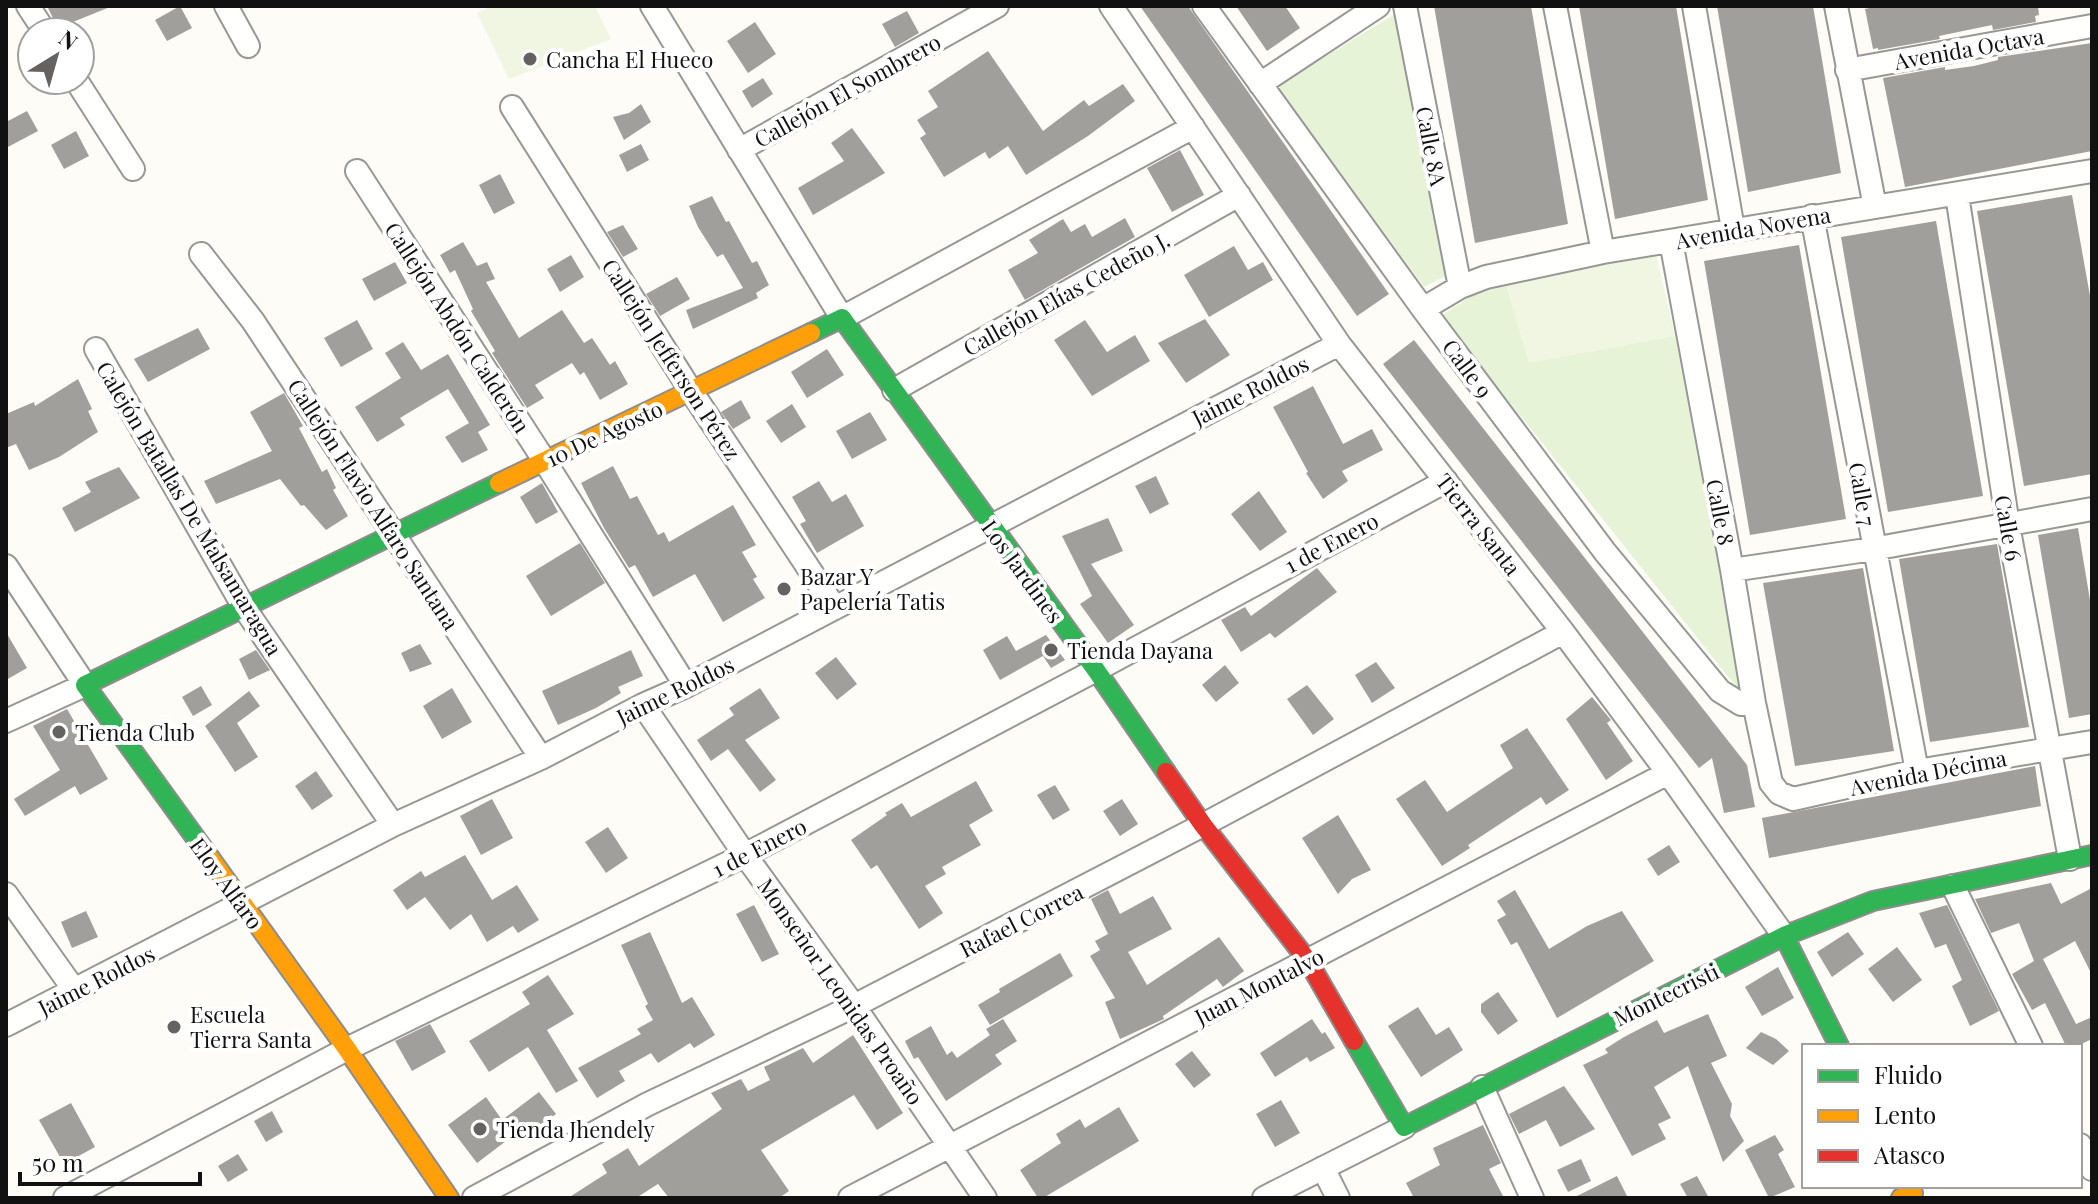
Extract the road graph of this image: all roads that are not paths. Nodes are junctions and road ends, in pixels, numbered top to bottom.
1 (226, 6) edge
2 (652, 6) edge
3 (997, 6) edge
4 (1111, 6) edge
5 (1204, 6) edge
6 (1378, 6) edge
7 (1405, 6) edge
8 (1555, 6) edge
9 (1694, 6) edge
10 (1836, 6) edge
11 (2092, 26) edge
12 (248, 46) dead end
13 (1847, 70) junction
14 (1260, 84) junction
15 (86, 96) edge
16 (512, 107) dead end
17 (1193, 127) junction
18 (739, 150) junction
19 (133, 169) dead end
20 (357, 171) dead end
21 (2092, 171) edge
22 (1239, 195) junction
23 (1957, 195) junction
24 (1875, 207) junction
25 (1812, 216) junction
26 (1733, 229) junction
27 (1671, 241) junction
28 (1603, 252) junction
29 (201, 254) dead end
30 (1460, 287) junction
31 (1423, 309) junction
32 (842, 318) junction
33 (1339, 344) junction
34 (96, 349) dead end
35 (894, 390) junction
36 (691, 391) junction
37 (544, 460) junction
38 (1446, 481) junction
39 (2092, 509) edge
40 (989, 525) junction
41 (2008, 525) junction
42 (394, 533) junction
43 (1873, 549) junction
44 (6, 566) edge
45 (1732, 570) junction
46 (835, 608) junction
47 (245, 609) junction
48 (1563, 632) junction
49 (1096, 670) junction
50 (85, 685) junction
51 (686, 686) junction
52 (1754, 703) junction
53 (643, 705) junction
54 (6, 721) edge
55 (2092, 742) edge
56 (2050, 751) junction
57 (541, 758) junction
58 (1917, 771) junction
59 (1668, 773) junction
60 (1771, 783) joint
61 (393, 825) junction
62 (1203, 825) junction
63 (745, 855) junction
64 (2081, 857) edge
65 (1953, 886) junction
66 (6, 894) edge
67 (242, 905) junction
68 (1784, 936) junction
69 (1308, 961) junction
70 (75, 991) junction
71 (854, 1006) junction
72 (6, 1025) edge
73 (1838, 1044) edge
74 (2030, 1044) edge
75 (347, 1049) junction
76 (1482, 1087) junction
77 (1404, 1127) junction
78 (949, 1147) junction
79 (2082, 1149) edge
80 (1323, 1168) junction
81 (2092, 1169) edge
82 (65, 1198) edge
83 (449, 1198) edge
84 (474, 1198) edge
85 (850, 1198) edge
86 (985, 1198) edge
87 (1264, 1198) edge
88 (1338, 1198) edge
89 (1532, 1198) edge

1 - 12 street
2 - 18 street, Los Jardines
3 - 18 street, Callejón El Sombrero
4 - 17 street, Tierra Santa
5 - 14 street, Calle 9
6 - 14 street
7 - 30 street, Calle 8A
8 - 28 street
9 - 26 street
10 - 13 street
11 - 13 street, Avenida Octava
13 - 24 street
14 - 31 street, Calle 9
15 - 19 street
16 - 36 street, Callejón Jefferson Pérez
17 - 22 street, Tierra Santa
17 - 32 street, 10 De Agosto
18 - 32 street, Los Jardines
20 - 37 street, Callejón Abdón Calderón
21 - 23 street, Avenida Novena
22 - 33 street, Tierra Santa
22 - 35 street, Callejón Elías Cedeño J.
23 - 24 street, Avenida Novena
23 - 41 street, Calle 6
24 - 25 street, Avenida Novena
25 - 26 street, Avenida Novena
25 - 43 street, Calle 7
26 - 27 street, Avenida Novena
27 - 28 street, Avenida Novena
27 - 45 street, Calle 8
28 - 30 street, Avenida Novena
29 - 42 street, Callejón Flavio Alfaro Santana
30 - 31 street, Avenida Novena
31 - 52 street, Calle 9
32 - 35 street, Los Jardines
32 - 36 street, 10 De Agosto
33 - 38 street, Tierra Santa
33 - 40 street, Jaime Roldos
34 - 47 street, Calejón Batallas De Malsamaragua
35 - 40 street, Los Jardines
36 - 37 street, 10 De Agosto
36 - 46 street, Callejón Jefferson Pérez
37 - 42 street, 10 De Agosto
37 - 51 street, Callejón Abdón Calderón
38 - 48 street, Tierra Santa
38 - 49 street, 1 de Enero
39 - 41 street
40 - 46 street, Jaime Roldos
40 - 49 street, Los Jardines
41 - 43 street
41 - 56 street, Calle 6
42 - 47 street, 10 De Agosto
42 - 57 street, Callejón Flavio Alfaro Santana
43 - 45 street
43 - 58 street, Calle 7
44 - 50 street, Eloy Alfaro
45 - 52 street, Calle 8
46 - 51 street, Jaime Roldos
47 - 50 street, 10 De Agosto
47 - 61 street, Calejón Batallas De Malsamaragua
48 - 59 street, Tierra Santa
48 - 62 street, Rafael Correa
49 - 62 street, Los Jardines
49 - 63 street, 1 de Enero
50 - 54 street, 10 De Agosto
50 - 67 street, Eloy Alfaro
51 - 53 street, Jaime Roldos
52 - 60 street, Calle 8
53 - 57 street, Jaime Roldos
53 - 63 street, Monseñor Leonidas Proaño
55 - 56 street, Avenida Décima
56 - 58 street, Avenida Décima
56 - 64 street, Calle 6
57 - 61 street, Jaime Roldos
58 - 60 street, Avenida Décima
59 - 68 street, Tierra Santa
59 - 69 street, Juan Montalvo
61 - 67 street, Jaime Roldos
62 - 69 street, Los Jardines
62 - 71 street, Rafael Correa
63 - 71 street, Monseñor Leonidas Proaño
63 - 75 street, 1 de Enero
64 - 65 street, Montecristi
65 - 68 street, Montecristi
65 - 74 street
66 - 70 street
67 - 70 street, Jaime Roldos
67 - 75 street, Eloy Alfaro
68 - 73 street, Tierra Santa
68 - 76 street, Montecristi
69 - 77 street, Los Jardines
69 - 78 street, Juan Montalvo
70 - 72 street, Jaime Roldos
71 - 78 street, Monseñor Leonidas Proaño
71 - 84 street, Rafael Correa
75 - 82 street, 1 de Enero
75 - 83 street, Eloy Alfaro
76 - 77 street, Montecristi
76 - 89 street
77 - 80 street, Montecristi
78 - 85 street, Juan Montalvo
78 - 86 street, Monseñor Leonidas Proaño
79 - 81 street
80 - 87 street, Montecristi
80 - 88 street

